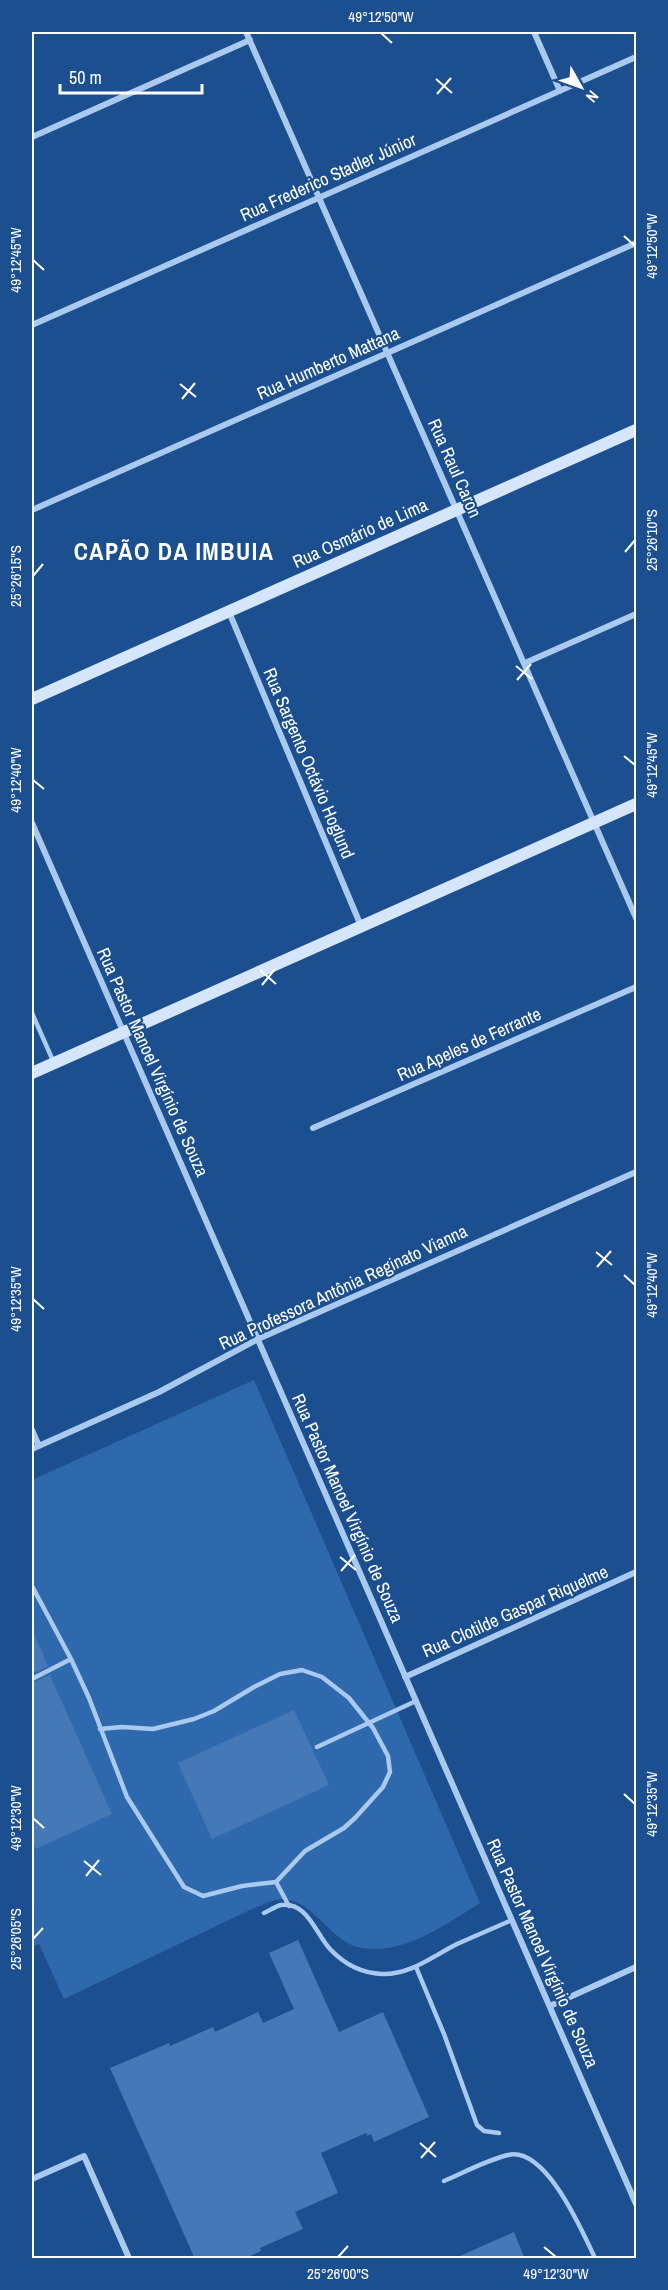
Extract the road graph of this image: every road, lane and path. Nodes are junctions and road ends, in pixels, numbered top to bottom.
1 (246, 32) edge
2 (534, 32) edge
3 (250, 40) junction
4 (636, 57) edge
5 (560, 91) junction
6 (32, 137) edge
7 (319, 197) junction
8 (636, 243) edge
9 (32, 325) edge
10 (388, 353) junction
11 (636, 430) edge
12 (32, 510) edge
13 (457, 510) junction
14 (229, 611) junction
15 (636, 614) edge
16 (525, 663) junction
17 (32, 699) edge
18 (636, 804) edge
19 (32, 823) edge
20 (595, 823) junction
21 (636, 918) edge
22 (361, 926) junction
23 (636, 987) edge
24 (32, 1013) edge
25 (123, 1032) junction
26 (54, 1063) junction
27 (32, 1073) edge
28 (313, 1128) dead end
29 (636, 1172) edge
30 (258, 1339) junction
31 (32, 1430) edge
32 (39, 1446) junction
33 (32, 1449) edge
34 (636, 1572) edge
35 (32, 1586) edge
36 (71, 1659) junction
37 (405, 1677) junction
38 (32, 1679) edge
39 (416, 1701) junction
40 (369, 1722) junction
41 (100, 1729) junction
42 (317, 1747) dead end
43 (276, 1882) junction
44 (289, 1906) junction
45 (264, 1913) dead end
46 (512, 1920) junction
47 (417, 1967) junction
48 (636, 1967) edge
49 (550, 2006) junction
50 (499, 2133) dead end
51 (32, 2179) edge
52 (444, 2181) dead end
53 (636, 2204) edge
54 (129, 2259) edge
55 (595, 2259) edge

1 - 3 street, Rua Raul Caron
2 - 5 street
3 - 6 street
3 - 7 street, Rua Raul Caron
4 - 5 street, Rua Frederico Stadler Júnior
5 - 7 street, Rua Frederico Stadler Júnior
7 - 9 street, Rua Frederico Stadler Júnior
7 - 10 street, Rua Raul Caron
8 - 10 street, Rua Humberto Mattana
10 - 12 street, Rua Humberto Mattana
10 - 13 street, Rua Raul Caron
11 - 13 street, Rua Osmário de Lima
13 - 14 street, Rua Osmário de Lima
13 - 16 street, Rua Raul Caron
14 - 17 street, Rua Osmário de Lima
14 - 22 street, Rua Sargento Octávio Hoglund
15 - 16 street
16 - 20 street, Rua Raul Caron
18 - 20 street
19 - 25 street, Rua Pastor Manoel Virgínio de Souza
20 - 21 street, Rua Raul Caron
20 - 22 street
22 - 25 street
23 - 28 street, Rua Apeles de Ferrante
24 - 26 lane
25 - 26 street
25 - 30 street, Rua Pastor Manoel Virgínio de Souza
26 - 27 street
29 - 30 street, Rua Professora Antônia Reginato Vianna
30 - 32 street, Rua Professora Antônia Reginato Vianna
30 - 37 street, Rua Pastor Manoel Virgínio de Souza
31 - 32 street
32 - 33 street, Rua Professora Antônia Reginato Vianna
34 - 37 street, Rua Clotilde Gaspar Riquelme
35 - 36 lane
36 - 38 lane
36 - 41 lane
37 - 39 street, Rua Pastor Manoel Virgínio de Souza
39 - 40 lane
39 - 46 street, Rua Pastor Manoel Virgínio de Souza
40 - 41 lane
40 - 42 lane
40 - 43 lane
41 - 43 lane
43 - 44 lane
44 - 45 lane
44 - 47 lane
46 - 47 lane
46 - 49 street, Rua Pastor Manoel Virgínio de Souza
47 - 50 lane
48 - 49 street
49 - 53 street, Rua Pastor Manoel Virgínio de Souza
51 - 54 street
52 - 55 lane

